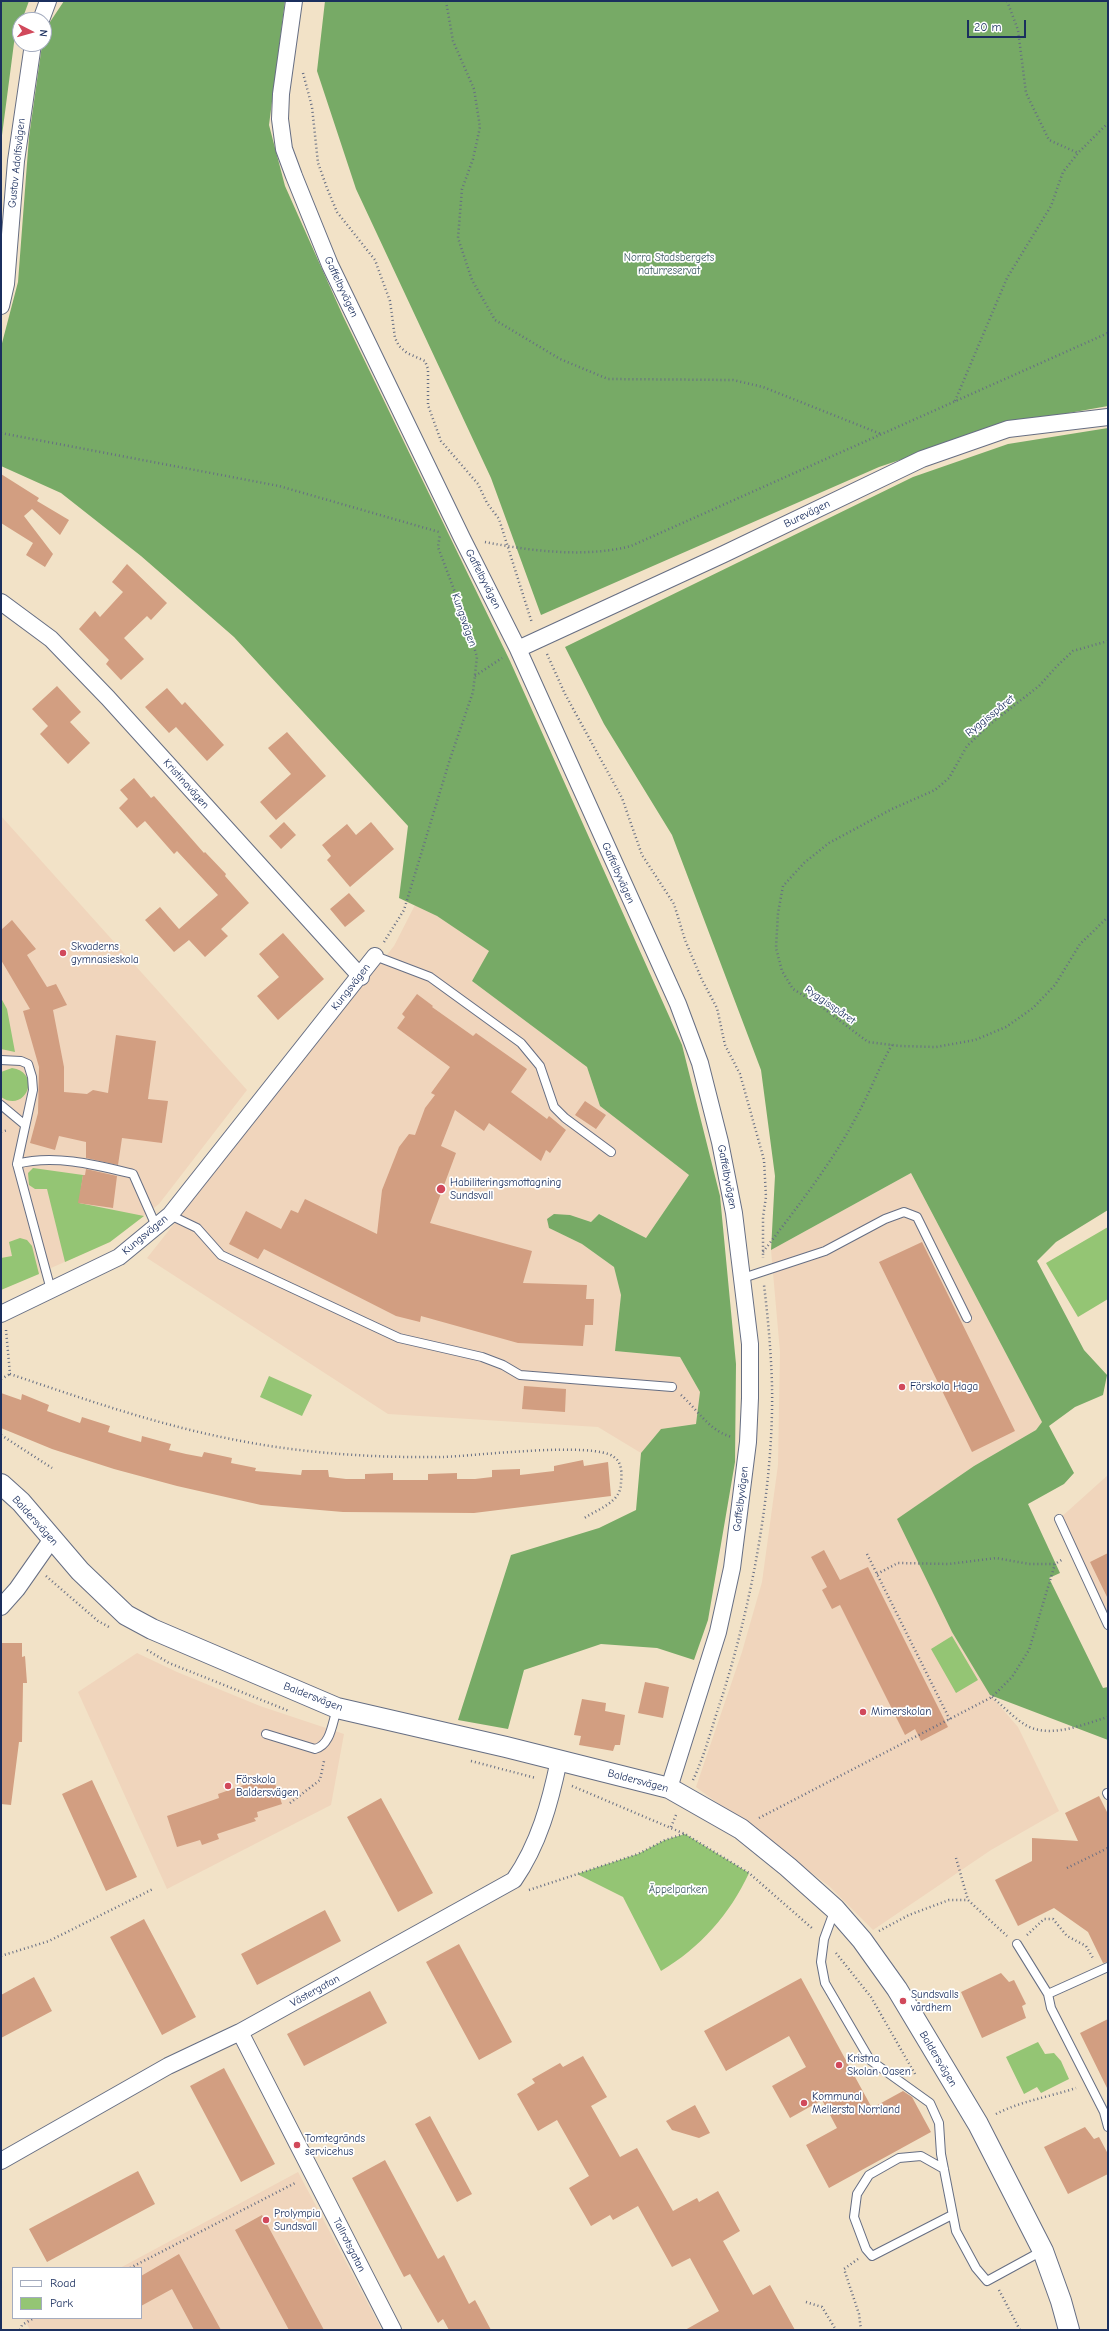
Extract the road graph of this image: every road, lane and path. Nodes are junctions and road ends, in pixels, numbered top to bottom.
1 (48, 1) edge
2 (294, 1) edge
3 (446, 1) edge
4 (1007, 1) edge
5 (44, 12) edge
6 (32, 52) edge
7 (302, 67) dead end
8 (1108, 123) edge
9 (1078, 153) junction
10 (1, 306) edge
11 (1108, 333) edge
12 (955, 402) junction
13 (1108, 417) edge
14 (1, 433) edge
15 (881, 434) junction
16 (440, 532) junction
17 (462, 538) junction
18 (508, 547) junction
19 (1, 602) edge
20 (540, 639) junction
21 (1108, 641) edge
22 (518, 648) junction
23 (474, 677) junction
24 (1108, 917) edge
25 (375, 956) junction
26 (361, 976) junction
27 (892, 1045) junction
28 (1, 1060) edge
29 (1, 1105) edge
30 (25, 1125) junction
31 (611, 1152) dead end
32 (17, 1164) junction
33 (170, 1215) junction
34 (156, 1226) junction
35 (762, 1253) junction
36 (763, 1272) junction
37 (743, 1278) junction
38 (51, 1290) junction
39 (1, 1314) edge
40 (967, 1318) dead end
41 (10, 1374) junction
42 (1, 1379) edge
43 (672, 1387) joint
44 (1, 1435) edge
45 (748, 1442) junction
46 (770, 1450) junction
47 (52, 1468) dead end
48 (1, 1484) edge
49 (583, 1519) dead end
50 (1059, 1519) dead end
51 (52, 1539) junction
52 (867, 1554) dead end
53 (1074, 1554) junction
54 (1055, 1564) junction
55 (877, 1574) junction
56 (1, 1607) edge
57 (1108, 1625) edge
58 (992, 1697) junction
59 (337, 1708) junction
60 (1108, 1717) edge
61 (950, 1720) junction
62 (266, 1734) dead end
63 (322, 1747) junction
64 (558, 1760) junction
65 (573, 1786) dead end
66 (677, 1792) junction
67 (290, 1803) dead end
68 (752, 1822) dead end
69 (671, 1827) junction
70 (684, 1834) junction
71 (1108, 1848) edge
72 (956, 1858) dead end
73 (1067, 1868) dead end
74 (153, 1889) dead end
75 (528, 1890) dead end
76 (968, 1900) junction
77 (835, 1909) junction
78 (824, 1939) junction
79 (862, 1940) junction
80 (1017, 1944) junction
81 (1, 1956) edge
82 (1108, 1967) edge
83 (1098, 1972) junction
84 (1048, 1994) junction
85 (240, 2032) junction
86 (1089, 2084) junction
87 (930, 2103) junction
88 (978, 2124) junction
89 (1108, 2127) edge
90 (1, 2161) edge
91 (944, 2169) junction
92 (311, 2173) junction
93 (952, 2215) junction
94 (1043, 2251) junction
95 (870, 2253) junction
96 (132, 2267) edge
97 (993, 2278) junction
98 (806, 2302) dead end
99 (32, 2319) edge
100 (20, 2330) edge
101 (393, 2330) edge
102 (836, 2330) edge
103 (861, 2330) edge
104 (1020, 2330) edge
105 (1069, 2330) edge

1 - 5 street
2 - 17 street, Gaffelbyvägen
3 - 15 path
4 - 9 path
6 - 10 street, Gustav Adolfsvägen
7 - 18 path
8 - 9 path
9 - 12 path
11 - 12 path
12 - 15 path
13 - 20 street, Burevägen
14 - 16 path
15 - 18 path
16 - 17 path
16 - 23 path, Kungsvägen
17 - 18 path
17 - 22 street, Gaffelbyvägen
18 - 20 path
19 - 26 street, Kristinavägen
20 - 22 street, Burevägen
20 - 35 path
21 - 27 path, Ryggisspåret
22 - 23 path
22 - 37 street, Gaffelbyvägen
23 - 25 path, Kungsvägen
24 - 27 path, Ryggisspåret
25 - 26 street, Kungsvägen
25 - 31 lane
26 - 33 street, Kungsvägen
27 - 35 path
28 - 30 lane
29 - 30 lane
30 - 32 lane
32 - 34 lane
32 - 38 lane
33 - 34 street, Kungsvägen
33 - 43 lane
34 - 38 street, Kungsvägen
35 - 36 path
36 - 37 lane
36 - 40 lane
36 - 46 path
37 - 45 street, Gaffelbyvägen
38 - 39 street, Kungsvägen
39 - 41 path
41 - 42 path
41 - 49 path
43 - 45 path
44 - 47 path
45 - 46 path
45 - 66 street, Gaffelbyvägen
46 - 66 path
48 - 51 street, Baldersvägen
50 - 53 lane
51 - 56 street
51 - 59 street, Baldersvägen
52 - 55 path
53 - 54 path
53 - 57 lane
54 - 55 path
54 - 58 path
55 - 61 path
58 - 60 path
58 - 61 path
59 - 63 lane
59 - 64 street, Baldersvägen
61 - 68 path
62 - 63 lane
63 - 67 path
64 - 66 street, Baldersvägen
64 - 85 street, Västergatan
65 - 69 path
66 - 69 path
66 - 77 street, Baldersvägen
69 - 70 path
70 - 75 path
70 - 78 path
71 - 73 path
72 - 76 path
74 - 81 path
76 - 79 path
76 - 80 path
77 - 78 lane
77 - 79 street, Baldersvägen
78 - 87 path
78 - 87 lane
79 - 88 street, Baldersvägen
80 - 83 path
80 - 84 lane
82 - 83 lane
83 - 84 lane
84 - 86 lane
85 - 90 street, Västergatan
85 - 92 street, Tallrotsgatan
86 - 88 path
86 - 89 lane
87 - 91 lane
88 - 94 street, Baldersvägen
91 - 93 lane
91 - 95 lane
92 - 96 path
92 - 101 street, Tallrotsgatan
93 - 95 lane
93 - 97 lane
94 - 97 lane
94 - 105 street, Baldersvägen
95 - 103 path
97 - 104 path
98 - 102 path
99 - 100 path

